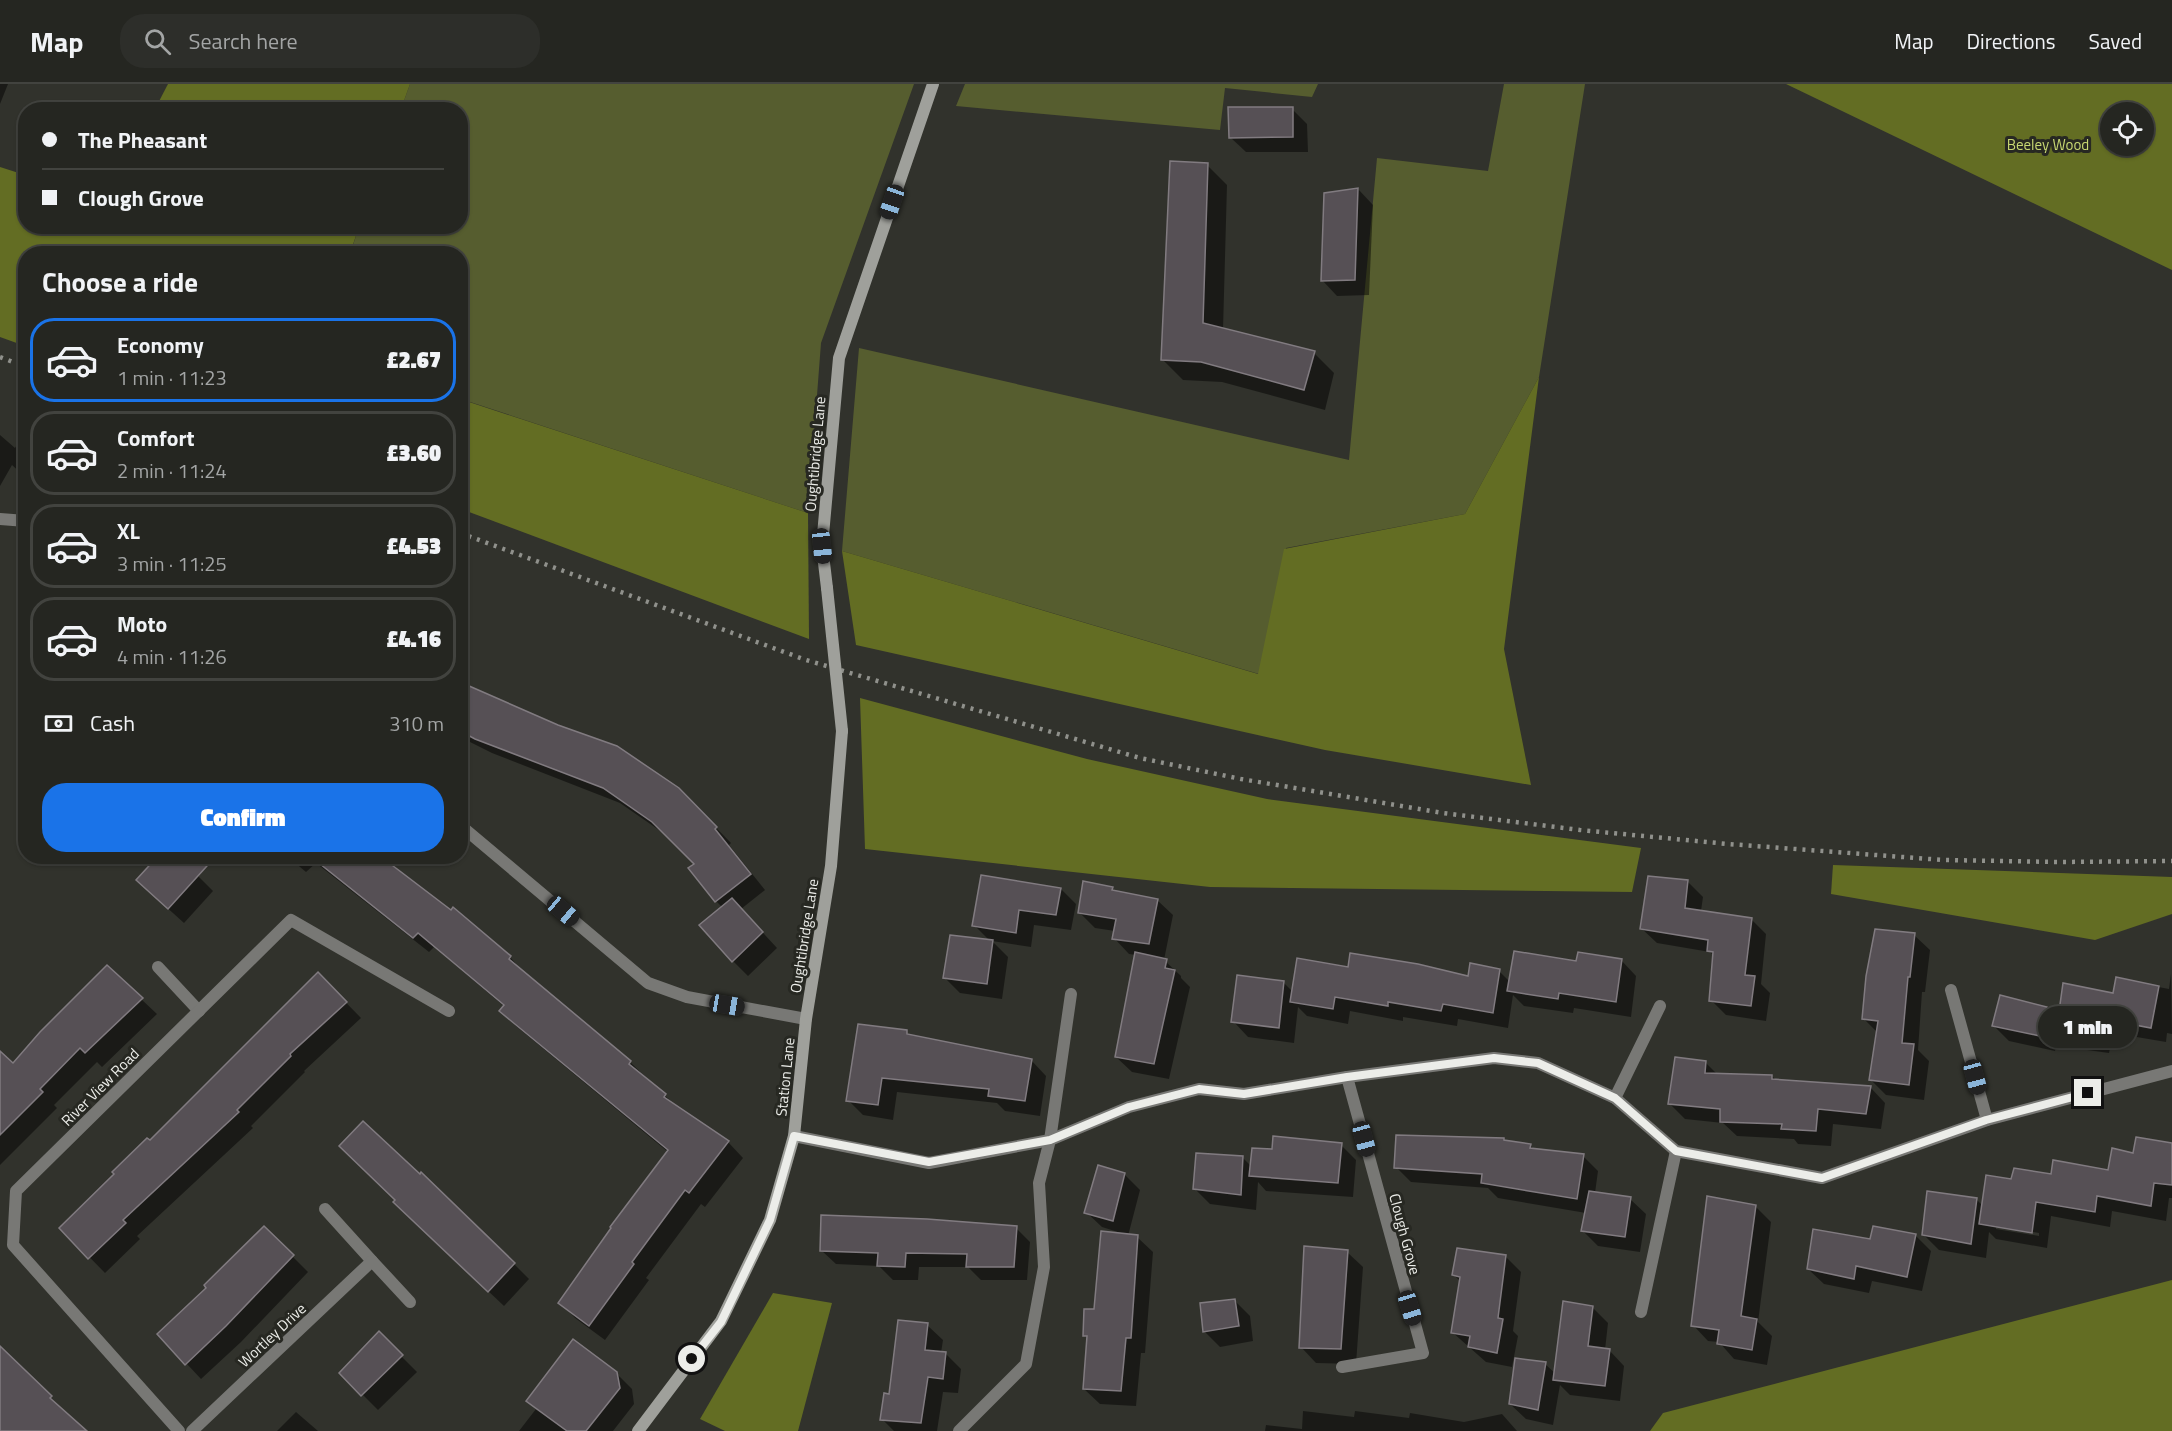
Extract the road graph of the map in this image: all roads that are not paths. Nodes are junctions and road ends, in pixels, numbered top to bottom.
1 (933, 84) edge
2 (0, 519) edge
3 (18, 520) edge
4 (468, 832) edge
5 (158, 967) dead end
6 (1952, 990) dead end
7 (1071, 994) dead end
8 (1660, 1006) dead end
9 (199, 1011) junction
10 (449, 1011) dead end
11 (806, 1019) junction
12 (2172, 1071) edge
13 (1347, 1077) junction
14 (1615, 1098) junction
15 (1986, 1120) junction
16 (794, 1136) junction
17 (1050, 1140) junction
18 (1676, 1151) junction
19 (325, 1209) dead end
20 (372, 1261) junction
21 (410, 1302) dead end
22 (1641, 1312) dead end
23 (1342, 1367) dead end
24 (178, 1431) edge
25 (192, 1431) edge
26 (638, 1431) edge
27 (959, 1431) edge

1 - 11 street, Oughtibridge Lane, bridge
2 - 3 street
4 - 11 street, Station Lane
5 - 9 street
6 - 15 street
7 - 17 street
8 - 14 street
9 - 10 street, River View Road
9 - 24 street, River View Road
11 - 16 street, Station Lane
12 - 15 street
13 - 14 street
13 - 17 street
13 - 23 street, Clough Grove
14 - 18 street
15 - 18 street
16 - 17 street
16 - 26 street, Station Lane
17 - 27 street
18 - 22 street
19 - 20 street
20 - 21 street
20 - 25 street, Wortley Drive

